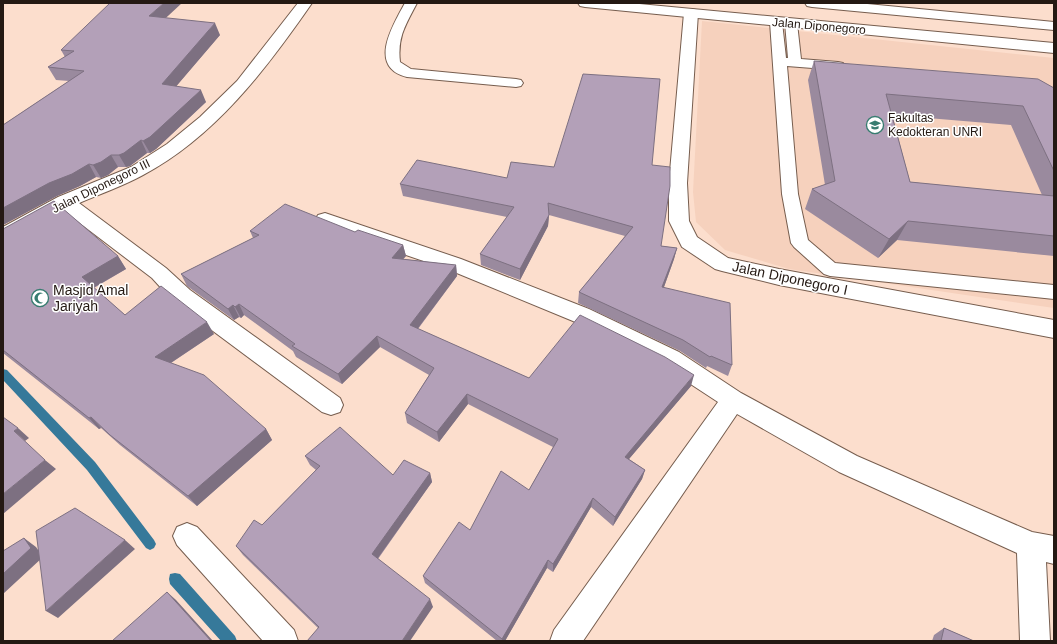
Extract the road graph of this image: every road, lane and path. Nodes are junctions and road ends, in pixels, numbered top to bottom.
1 (306, 3) edge
2 (411, 3) edge
3 (585, 3) edge
4 (812, 3) edge
5 (691, 14) junction
6 (776, 22) junction
7 (790, 23) junction
8 (1054, 26) edge
9 (1054, 48) edge
10 (787, 62) junction
11 (850, 67) edge
12 (516, 83) dead end
13 (65, 202) junction
14 (325, 220) edge
15 (3, 236) edge
16 (1054, 292) edge
17 (1054, 329) edge
18 (733, 400) junction
19 (331, 405) dead end
20 (187, 536) dead end
21 (1042, 548) edge
22 (283, 641) edge
23 (565, 641) edge
24 (1035, 641) edge

1 - 13 street, Jalan Diponegoro III
2 - 12 lane
3 - 5 street, Jalan Diponegoro
4 - 8 street, Jalan Diponegoro
5 - 6 street, Jalan Diponegoro
5 - 17 street, Jalan Diponegoro I
6 - 7 street, Jalan Diponegoro
6 - 10 lane
7 - 9 street, Jalan Diponegoro
7 - 10 lane
10 - 11 lane
10 - 16 lane
13 - 15 street, Jalan Diponegoro III
13 - 19 street
14 - 18 street
18 - 21 street
18 - 23 street
20 - 22 street
21 - 24 street

